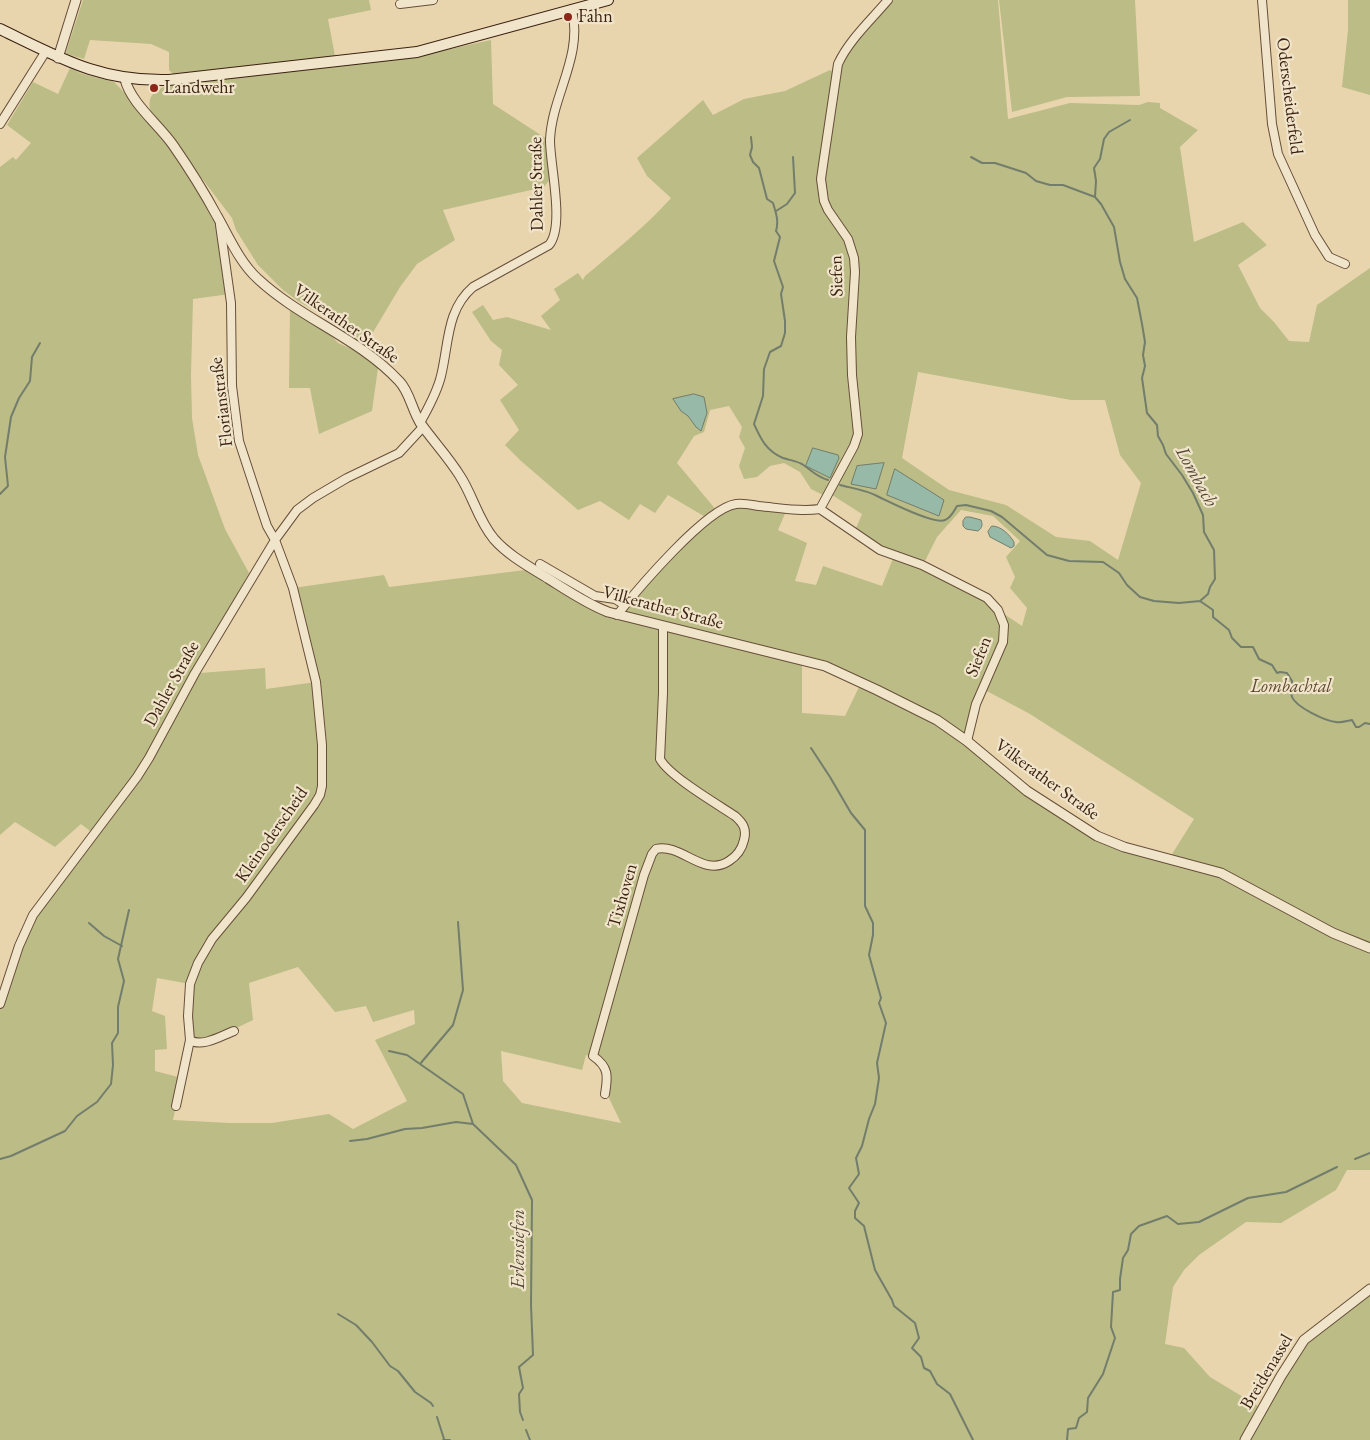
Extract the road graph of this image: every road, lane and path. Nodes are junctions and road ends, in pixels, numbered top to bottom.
1 (76, 0) edge
2 (433, 0) edge
3 (608, 0) edge
4 (888, 0) edge
5 (1262, 0) edge
6 (400, 4) dead end
7 (573, 6) edge
8 (0, 29) edge
9 (46, 52) junction
10 (58, 58) junction
11 (125, 79) junction
12 (0, 124) edge
13 (220, 220) junction
14 (1345, 264) dead end
15 (422, 425) junction
16 (820, 509) junction
17 (275, 540) junction
18 (544, 564) dead end
19 (625, 605) junction
20 (617, 615) junction
21 (663, 626) junction
22 (305, 631) joint
23 (967, 742) junction
24 (1370, 948) edge
25 (0, 1004) edge
26 (234, 1031) dead end
27 (190, 1040) junction
28 (605, 1094) dead end
29 (176, 1106) dead end
30 (1370, 1288) edge
31 (1245, 1440) edge

1 - 10 street
2 - 6 street
3 - 7 main road
4 - 16 street, Siefen
5 - 14 street, Oderscheiderfeld
7 - 11 main road
7 - 15 street, Dahler Straße
8 - 9 main road
9 - 10 main road
9 - 12 street
10 - 11 main road
11 - 13 street, Vilkerather Straße
13 - 15 street, Vilkerather Straße
13 - 17 street, Florianstraße
15 - 17 street, Dahler Straße
15 - 20 street, Vilkerather Straße
16 - 19 street
16 - 23 street, Siefen
17 - 22 street, Florianstraße
17 - 25 street, Dahler Straße
18 - 19 street
19 - 20 street
20 - 21 street, Vilkerather Straße
21 - 23 street, Vilkerather Straße
21 - 28 street, Tixhoven
22 - 27 street, Kleinoderscheid
23 - 24 street, Vilkerather Straße
26 - 27 street
27 - 29 street, Kleinoderscheid
30 - 31 street, Breidenassel

